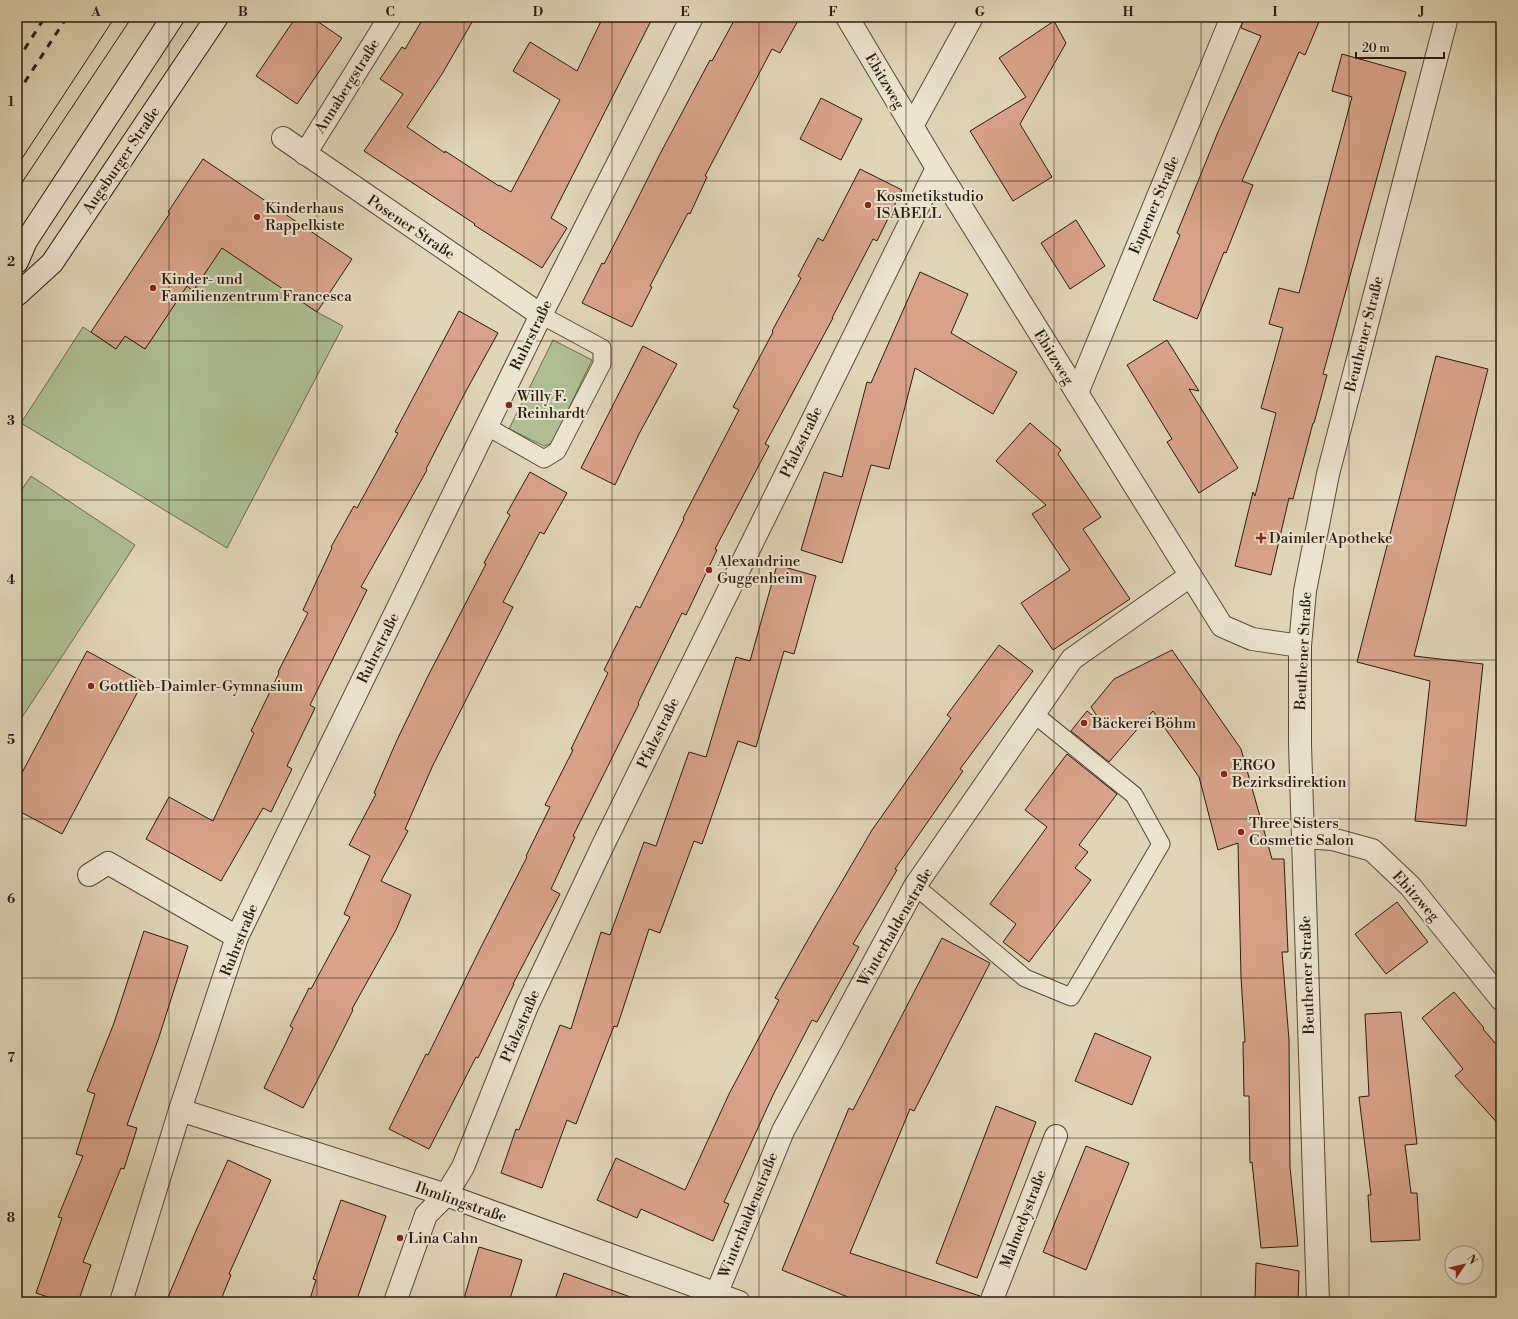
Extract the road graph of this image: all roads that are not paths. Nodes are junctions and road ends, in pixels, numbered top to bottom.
1 (172, 17) edge
2 (217, 17) edge
3 (390, 17) edge
4 (692, 17) edge
5 (847, 17) edge
6 (972, 17) edge
7 (1232, 17) edge
8 (1447, 17) edge
9 (912, 126) junction
10 (283, 138) dead end
11 (305, 154) junction
12 (937, 168) junction
13 (17, 262) edge
14 (17, 295) edge
15 (541, 315) junction
16 (1077, 393) junction
17 (486, 426) junction
18 (1190, 576) junction
19 (1300, 646) junction
20 (1034, 714) junction
21 (1303, 838) junction
22 (89, 875) dead end
23 (915, 886) junction
24 (237, 937) junction
25 (1501, 999) edge
26 (180, 1110) junction
27 (1056, 1136) dead end
28 (446, 1195) junction
29 (715, 1298) edge
30 (121, 1302) edge
31 (395, 1302) edge
32 (739, 1302) edge
33 (991, 1302) edge
34 (1318, 1302) edge

1 - 13 street
2 - 14 street, Augsburger Straße
3 - 11 street, Annabergstraße
4 - 15 street, Ruhrstraße
5 - 9 street, Ebitzweg
6 - 9 street
7 - 16 street, Eupener Straße
8 - 19 street, Beuthener Straße
9 - 12 street, Ebitzweg
10 - 11 street, Posener Straße
11 - 15 street, Posener Straße
12 - 16 street, Ebitzweg
12 - 28 street, Pfalzstraße
15 - 17 street, Ruhrstraße
15 - 17 lane
16 - 18 street, Ebitzweg
17 - 24 street, Ruhrstraße
18 - 19 street, Ebitzweg
18 - 20 street, Winterhaldenstraße
19 - 21 street, Beuthener Straße
20 - 23 street, Winterhaldenstraße
20 - 23 lane
21 - 25 street, Ebitzweg
21 - 34 street, Beuthener Straße
22 - 24 street
23 - 29 street, Winterhaldenstraße
24 - 26 street, Ruhrstraße
26 - 28 street, Ihmlingstraße
26 - 30 street, Ruhrstraße
27 - 33 street, Malmedystraße
28 - 29 street, Ihmlingstraße
28 - 31 street, Pfalzstraße
29 - 32 street, Ihmlingstraße

